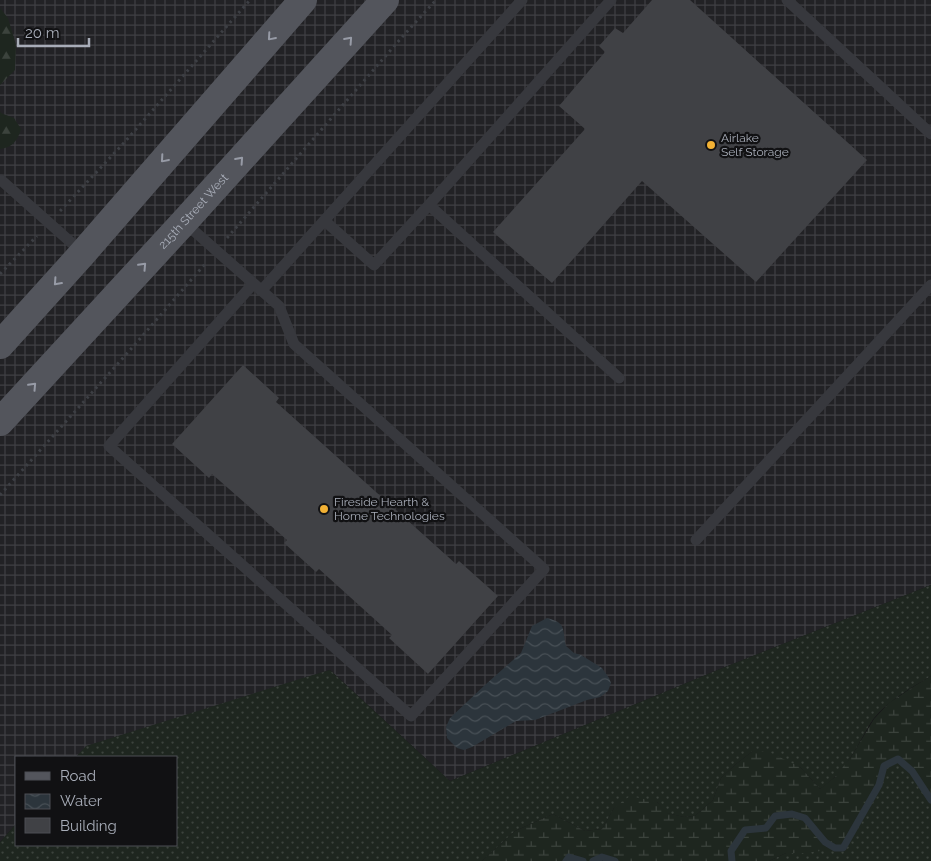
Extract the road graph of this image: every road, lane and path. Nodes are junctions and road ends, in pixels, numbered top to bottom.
1 (250, 0) edge
2 (303, 0) edge
3 (385, 0) edge
4 (522, 0) edge
5 (611, 0) edge
6 (787, 0) edge
7 (931, 134) edge
8 (0, 180) edge
9 (429, 205) junction
10 (325, 220) junction
11 (184, 222) junction
12 (49, 223) junction
13 (83, 253) junction
14 (0, 274) edge
15 (931, 285) edge
16 (257, 287) junction
17 (0, 345) edge
18 (619, 378) dead end
19 (0, 422) edge
20 (696, 540) dead end

1 - 12 path
2 -> 13 main road
11 -> 3 main road, 215th Street West
4 - 10 lane
5 - 9 lane
6 - 7 lane
8 - 12 lane
9 - 10 lane
9 - 18 lane
10 - 16 lane
11 - 16 lane
19 -> 11 main road, 215th Street West
12 - 13 lane
12 - 14 path
13 -> 17 main road
15 - 20 lane
16 - 16 lane

